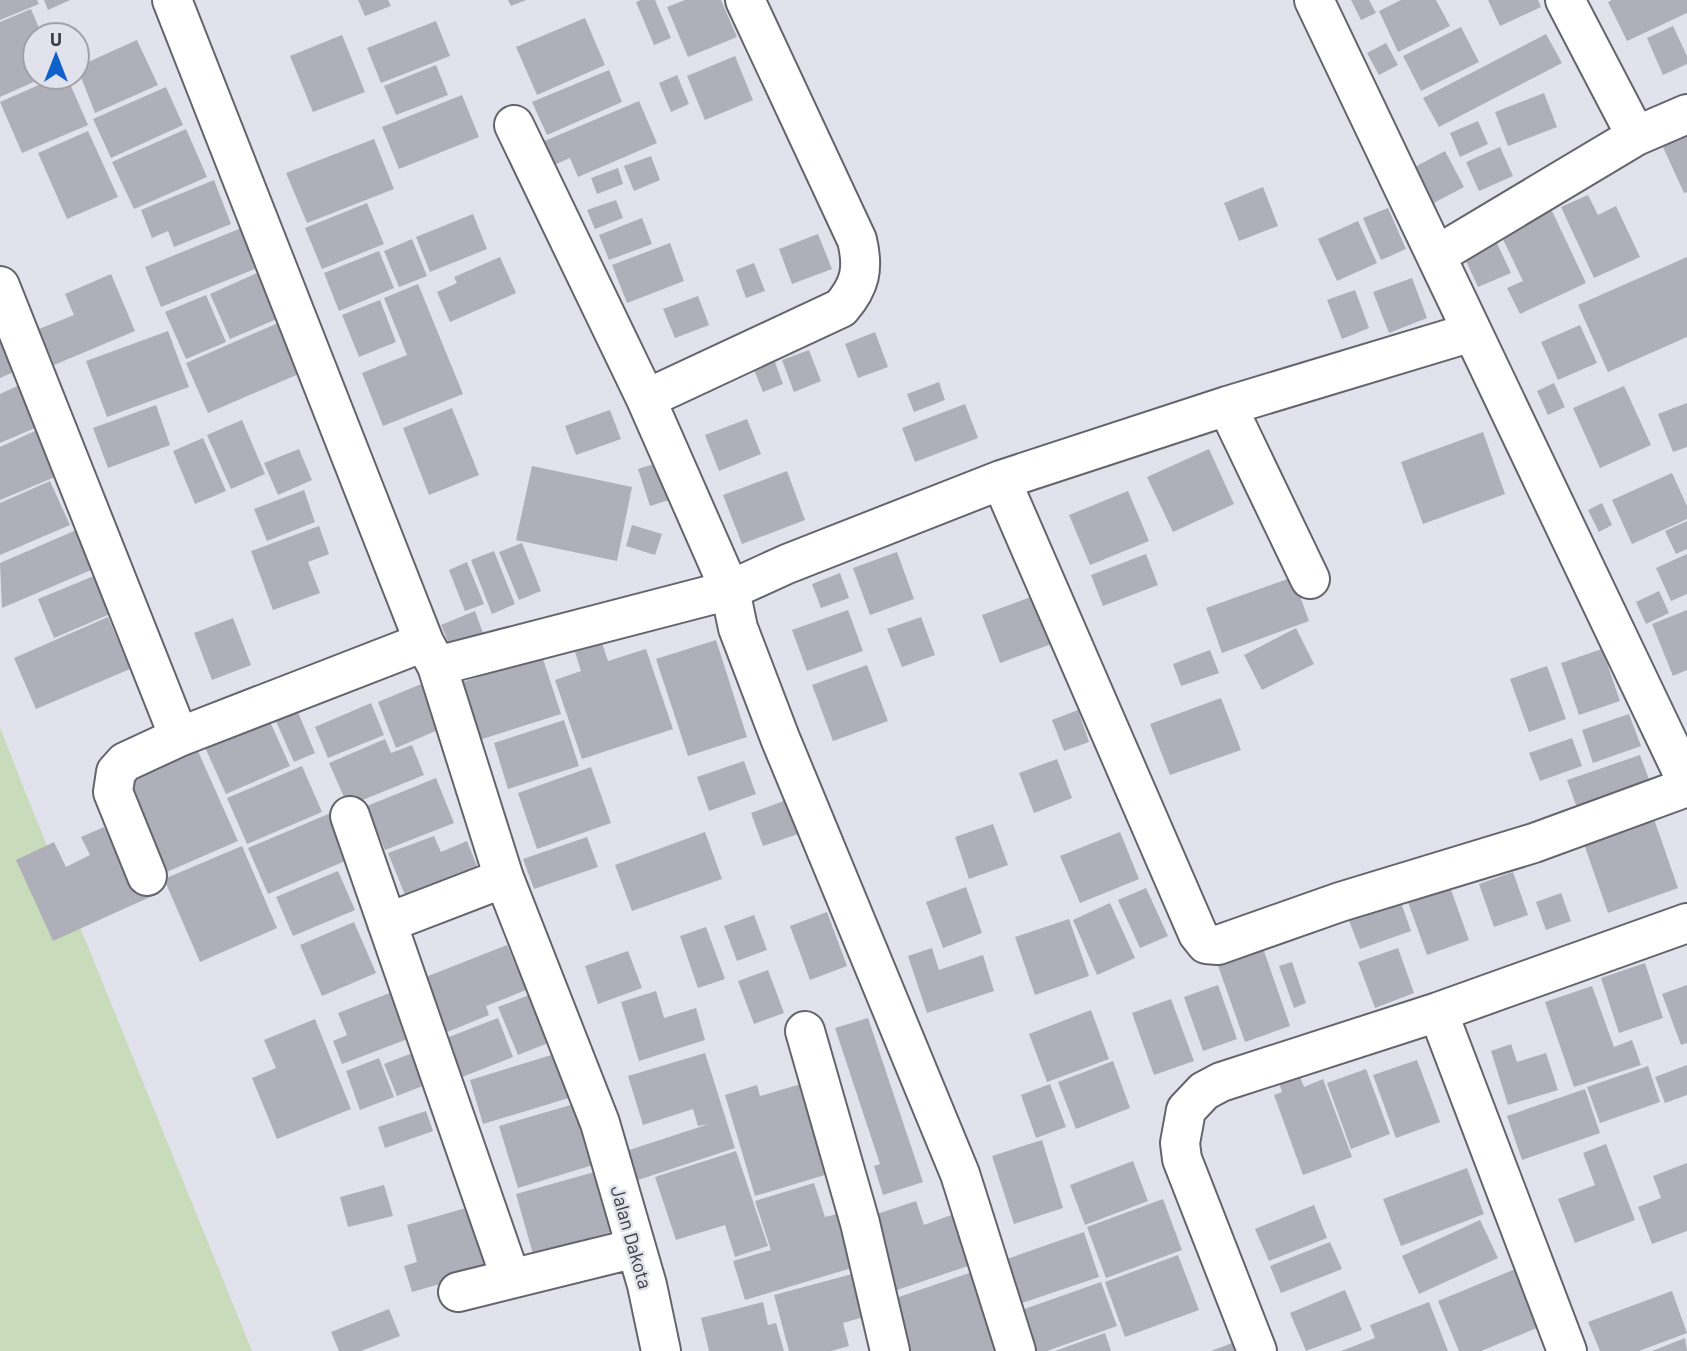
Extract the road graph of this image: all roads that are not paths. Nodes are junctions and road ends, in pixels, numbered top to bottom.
1 (172, 0) edge
2 (745, 0) edge
3 (1314, 0) edge
4 (1565, 0) edge
5 (1687, 114) edge
6 (514, 125) dead end
7 (1636, 136) junction
8 (1437, 255) junction
9 (0, 286) edge
10 (1472, 332) junction
11 (646, 399) junction
12 (1227, 406) junction
13 (1001, 480) junction
14 (1310, 579) dead end
15 (730, 590) junction
16 (430, 654) junction
17 (1673, 719) edge
18 (179, 737) junction
19 (1687, 784) edge
20 (350, 816) dead end
21 (147, 876) dead end
22 (504, 878) junction
23 (387, 923) junction
24 (1687, 923) edge
25 (1438, 1012) junction
26 (806, 1031) dead end
27 (636, 1248) junction
28 (511, 1279) junction
29 (458, 1293) dead end
30 (661, 1351) edge
31 (890, 1351) edge
32 (1016, 1351) edge
33 (1257, 1351) edge
34 (1567, 1351) edge

1 - 16 street, Jalan Dakota
2 - 11 street
3 - 8 street
4 - 7 street
5 - 7 street
6 - 11 street
7 - 8 street
8 - 10 street
9 - 18 street
10 - 12 street
10 - 17 street
11 - 15 street
12 - 13 street
12 - 14 street
13 - 15 street
13 - 19 street
15 - 16 street
15 - 32 street
16 - 18 street
16 - 22 street, Jalan Dakota
17 - 19 street
18 - 21 street
20 - 23 street
22 - 23 street
22 - 27 street, Jalan Dakota
23 - 28 street
24 - 25 street
25 - 33 street
25 - 34 street
26 - 31 street
27 - 28 street
27 - 30 street, Jalan Dakota
28 - 29 street

